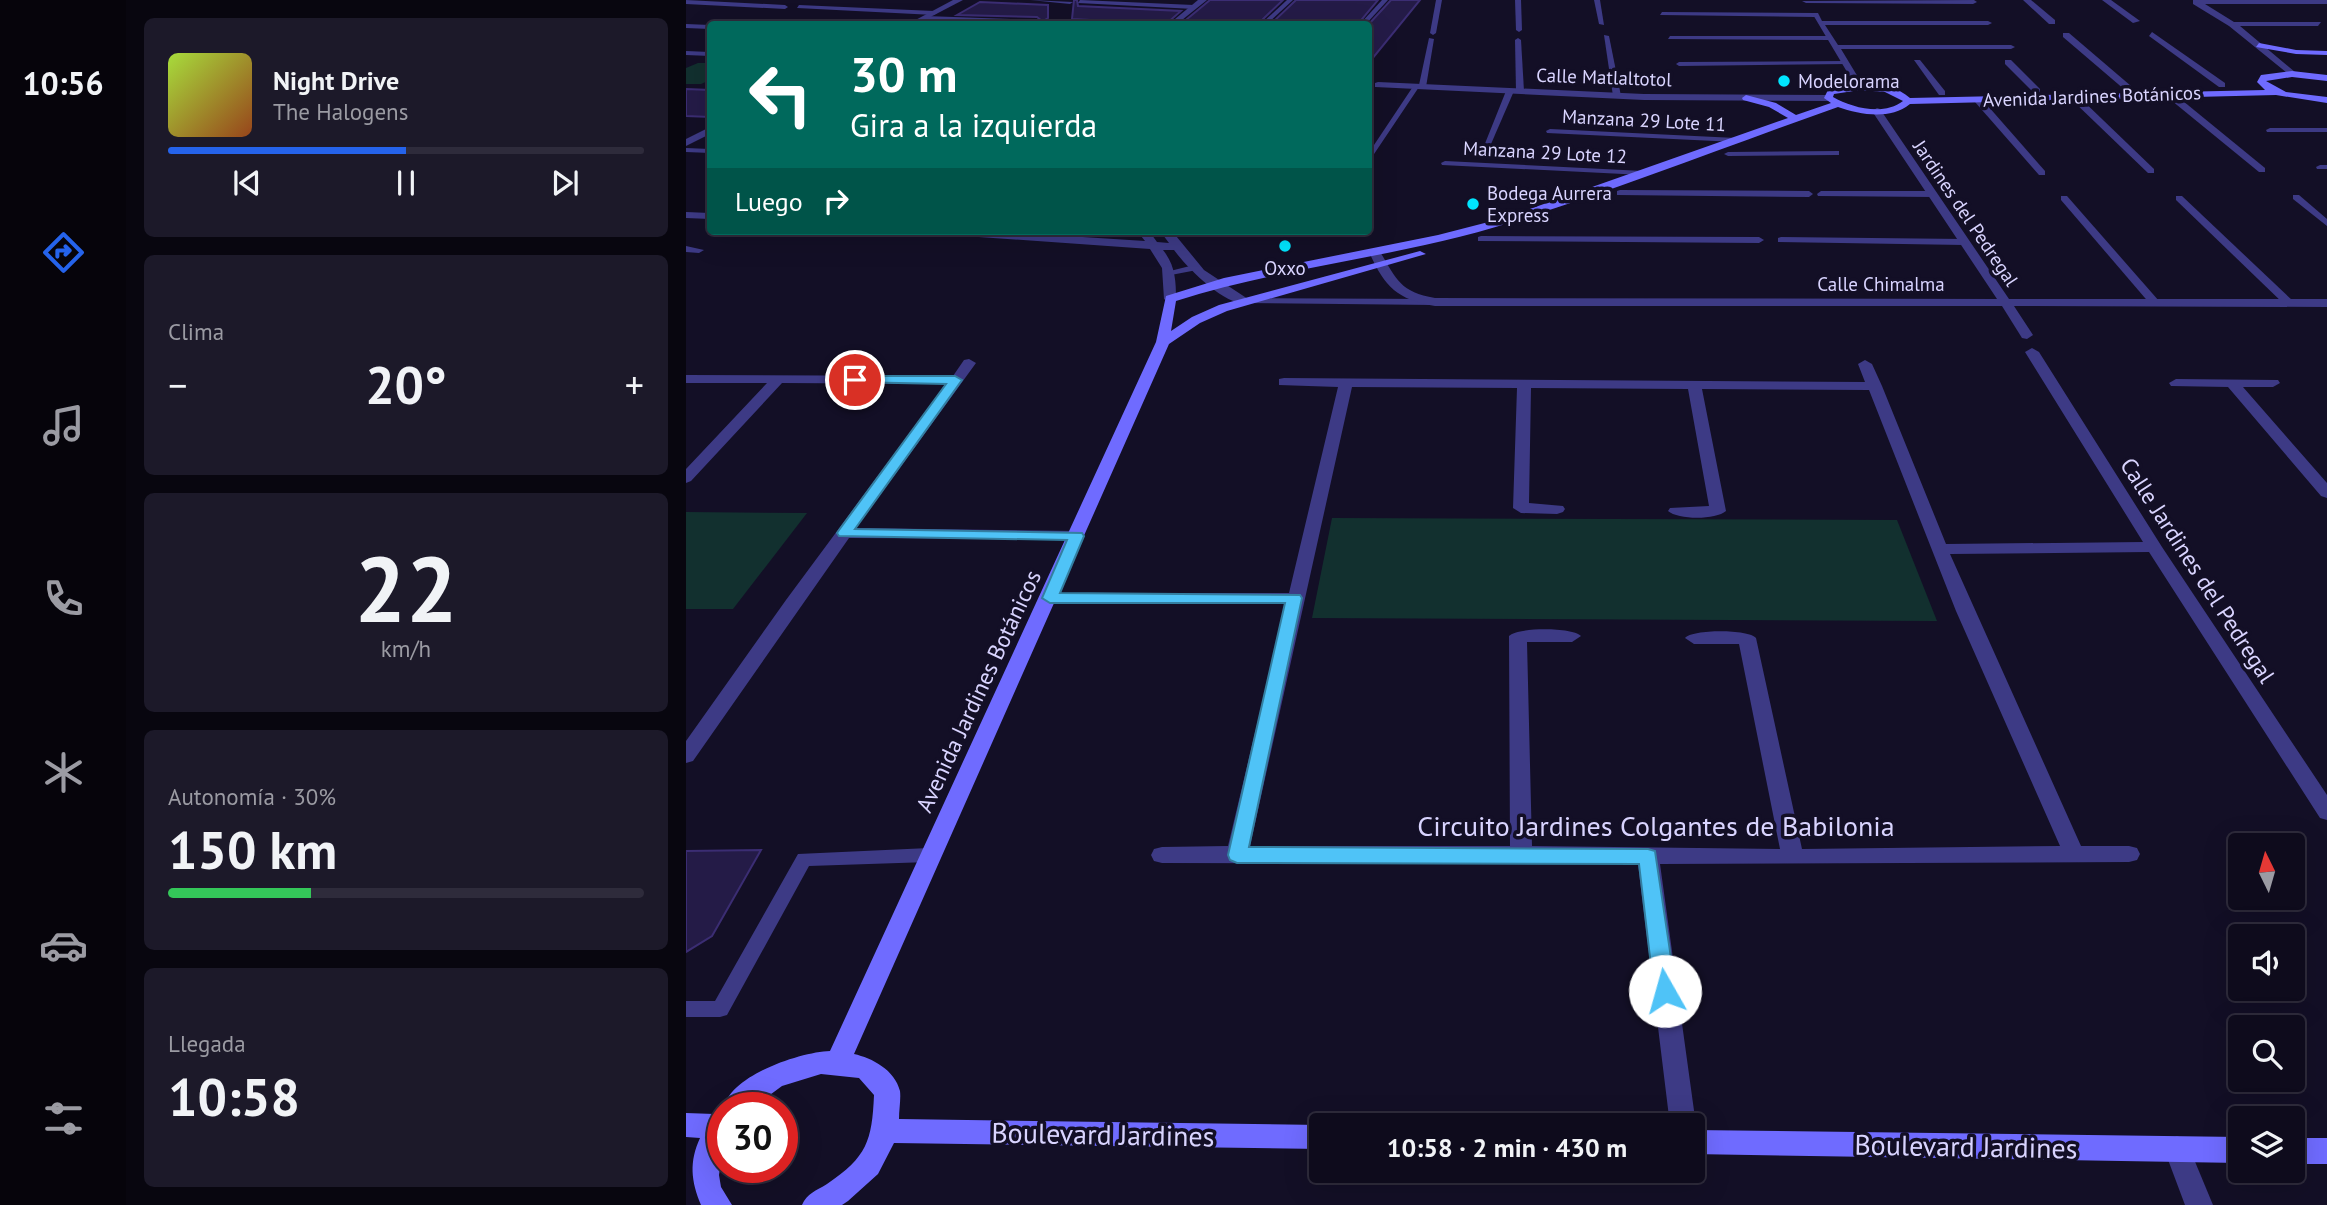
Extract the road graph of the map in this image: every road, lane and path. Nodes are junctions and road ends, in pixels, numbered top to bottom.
1 (959, 0) edge
2 (1033, 0) edge
3 (1203, 0) edge
4 (1290, 0) edge
5 (1385, 0) edge
6 (1439, 0) edge
7 (1518, 0) edge
8 (1597, 0) edge
9 (2027, 0) edge
10 (2106, 0) edge
11 (1806, 1) edge
12 (2194, 1) edge
13 (686, 2) edge
14 (1070, 2) dead end
15 (1080, 2) dead end
16 (1973, 2) dead end
17 (2327, 2) edge
18 (785, 6) dead end
19 (799, 7) dead end
20 (1194, 7) junction
21 (934, 13) junction
22 (1661, 15) dead end
23 (925, 18) junction
24 (1818, 19) junction
25 (918, 21) edge
26 (992, 21) edge
27 (1177, 21) edge
28 (1267, 21) edge
29 (1366, 21) edge
30 (2136, 21) dead end
31 (2052, 22) dead end
32 (1988, 23) dead end
33 (1602, 24) dead end
34 (2232, 24) junction
35 (2318, 24) dead end
36 (686, 26) edge
37 (707, 27) edge
38 (1519, 30) dead end
39 (2152, 34) dead end
40 (2066, 35) dead end
41 (1606, 36) dead end
42 (1670, 38) dead end
43 (1830, 38) junction
44 (1518, 40) dead end
45 (2259, 46) junction
46 (1835, 47) junction
47 (2011, 47) dead end
48 (686, 52) edge
49 (2327, 53) edge
50 (707, 54) edge
51 (2327, 60) edge
52 (1917, 62) dead end
53 (2008, 62) dead end
54 (1845, 63) junction
55 (1679, 64) dead end
56 (2292, 74) junction
57 (2310, 75) junction
58 (2327, 78) edge
59 (2261, 82) junction
60 (1378, 85) dead end
61 (2222, 85) junction
62 (1860, 86) junction
63 (1419, 87) junction
64 (2128, 88) junction
65 (2037, 90) junction
66 (1515, 91) junction
67 (2276, 92) junction
68 (1942, 93) junction
69 (2169, 94) junction
70 (1617, 96) junction
71 (1746, 97) junction
72 (2074, 97) junction
73 (1905, 98) junction
74 (1978, 100) junction
75 (2327, 100) edge
76 (1833, 101) junction
77 (1851, 108) junction
78 (1877, 111) junction
79 (1795, 119) junction
80 (2270, 130) dead end
81 (2327, 130) edge
82 (1550, 131) dead end
83 (707, 132) edge
84 (1736, 140) junction
85 (686, 143) edge
86 (1488, 144) dead end
87 (686, 150) edge
88 (707, 151) edge
89 (1728, 153) junction
90 (1836, 153) dead end
91 (1372, 155) edge
92 (1445, 163) dead end
93 (2262, 170) dead end
94 (2151, 171) dead end
95 (1643, 173) junction
96 (2042, 173) dead end
97 (1620, 193) junction
98 (1809, 194) dead end
99 (1821, 194) dead end
100 (1933, 194) junction
101 (2296, 197) dead end
102 (2064, 198) dead end
103 (2179, 198) dead end
104 (686, 215) edge
105 (707, 216) edge
106 (2327, 223) edge
107 (998, 235) edge
108 (1146, 235) edge
109 (1169, 235) edge
110 (1481, 239) junction
111 (1759, 240) dead end
112 (1781, 240) dead end
113 (1964, 242) junction
114 (1153, 245) junction
115 (1177, 247) junction
116 (686, 249) edge
117 (699, 250) dead end
118 (1378, 258) junction
119 (1329, 261) junction
120 (1194, 268) junction
121 (1171, 272) junction
122 (1336, 276) junction
123 (1213, 285) junction
124 (1170, 299) junction
125 (1244, 301) junction
126 (1435, 302) junction
127 (2006, 303) junction
128 (2155, 303) junction
129 (2289, 303) junction
130 (2327, 303) edge
131 (2027, 335) dead end
132 (1164, 342) junction
133 (2032, 352) dead end
134 (969, 363) dead end
135 (1865, 364) dead end
136 (686, 379) edge
137 (779, 379) junction
138 (955, 380) junction
139 (1284, 383) dead end
140 (1346, 383) junction
141 (2176, 383) dead end
142 (2232, 383) junction
143 (2273, 383) dead end
144 (1524, 384) junction
145 (1694, 385) junction
146 (1875, 386) junction
147 (686, 478) edge
148 (2327, 493) edge
149 (1557, 509) dead end
150 (1676, 511) dead end
151 (845, 533) junction
152 (1077, 536) junction
153 (2154, 547) junction
154 (1940, 549) junction
155 (1050, 598) junction
156 (1294, 598) junction
157 (1572, 636) dead end
158 (1694, 638) dead end
159 (686, 756) edge
160 (2327, 812) edge
161 (2074, 853) junction
162 (1521, 854) junction
163 (2129, 854) dead end
164 (929, 855) junction
165 (1162, 855) dead end
166 (1237, 855) junction
167 (1648, 856) junction
168 (1793, 857) junction
169 (686, 1009) edge
170 (838, 1061) junction
171 (753, 1092) edge
172 (1681, 1113) edge
173 (707, 1121) edge
174 (686, 1125) edge
175 (885, 1131) junction
176 (1309, 1137) edge
177 (1705, 1142) edge
178 (2177, 1149) junction
179 (2228, 1150) edge
180 (2305, 1151) edge
181 (2327, 1151) edge
182 (707, 1152) edge
183 (718, 1205) edge
184 (816, 1205) edge
185 (2199, 1205) edge

1 - 21 street
2 - 14 lane
3 - 20 street
4 - 28 lane
5 - 29 lane
6 - 63 lane
7 - 38 lane
8 - 33 lane
9 - 31 street
10 - 30 street
11 - 16 street
11 - 24 street
12 - 17 street
12 - 34 street
13 - 18 lane
15 - 20 lane
19 - 21 lane
20 - 27 street
21 - 23 street
22 - 24 lane
23 - 25 street
23 - 26 lane
24 - 32 street
24 - 43 street
34 - 35 street
34 - 45 street
36 - 37 lane
39 - 61 street
40 - 64 street
41 - 70 lane
42 - 43 lane
43 - 46 street
44 - 66 lane
45 - 49 street
45 - 56 street
46 - 47 street
46 - 54 street
48 - 50 street
51 - 57 street
52 - 68 street
53 - 65 street
54 - 55 lane
54 - 62 street
56 - 57 street, Avenida Jardines Botánicos
56 - 59 street, Avenida Jardines Botánicos
57 - 58 street, Avenida Jardines Botánicos
59 - 61 street, Avenida Jardines Botánicos
59 - 67 street
60 - 63 street, Calle Matlaltotol
61 - 64 street, Avenida Jardines Botánicos
62 - 73 street
62 - 76 street
63 - 66 street, Calle Matlaltotol
63 - 91 lane
64 - 65 street, Avenida Jardines Botánicos
65 - 68 street, Avenida Jardines Botánicos
66 - 70 street, Calle Matlaltotol
66 - 86 lane
67 - 69 street, Avenida Jardines Botánicos
67 - 75 street
68 - 73 street, Avenida Jardines Botánicos
69 - 72 street, Avenida Jardines Botánicos
69 - 93 lane
70 - 71 street, Calle Matlaltotol
71 - 76 street, Calle Matlaltotol
71 - 79 street
72 - 74 street, Avenida Jardines Botánicos
72 - 94 lane
73 - 74 street, Avenida Jardines Botánicos
73 - 78 street
74 - 96 lane
76 - 77 street
76 - 79 street
77 - 78 street
77 - 89 street
78 - 100 street, Jardines del Pedregal
79 - 84 street
80 - 81 lane
82 - 84 lane, Manzana 29 Lote 11
83 - 85 street
84 - 95 street
87 - 88 lane
89 - 90 lane
89 - 97 street
92 - 95 lane, Manzana 29 Lote 12
95 - 118 street
97 - 98 lane
97 - 110 street
99 - 100 lane
100 - 113 street, Jardines del Pedregal
101 - 106 lane
102 - 128 lane
103 - 129 lane
104 - 105 street
107 - 114 street
108 - 114 street
109 - 115 street
110 - 111 lane
110 - 118 street
112 - 113 lane
113 - 127 street, Jardines del Pedregal
114 - 115 street
114 - 121 street
115 - 120 street
116 - 117 lane
118 - 119 street
118 - 122 street
118 - 126 street, Calle Chimalma
119 - 122 street
119 - 123 street
120 - 121 lane
120 - 123 street
121 - 124 street
122 - 125 street
123 - 124 street
123 - 125 street
124 - 132 street, Avenida Jardines Botánicos
125 - 126 lane, Calle Chimalma
125 - 132 street
126 - 127 street, Calle Chimalma
127 - 128 street, Calle Chimalma
127 - 131 street, Jardines del Pedregal
128 - 129 street, Calle Chimalma
129 - 130 street, Calle Chimalma
132 - 152 street, Avenida Jardines Botánicos
133 - 153 street, Calle Jardines del Pedregal
134 - 138 street
135 - 146 street
136 - 137 street
137 - 138 street
137 - 147 street
138 - 151 street
139 - 140 street
140 - 144 street
140 - 156 street
141 - 142 street
142 - 143 street
142 - 148 street
144 - 145 street
144 - 149 street
145 - 146 street
145 - 150 street
146 - 154 street
151 - 152 street
151 - 159 street
152 - 155 street, Avenida Jardines Botánicos
153 - 154 street
153 - 160 street, Calle Jardines del Pedregal
154 - 161 street
155 - 156 street
155 - 164 street, Avenida Jardines Botánicos
156 - 166 street
157 - 162 street
158 - 168 street
161 - 163 street, Circuito Jardines Colgantes de Babilonia
161 - 168 street, Circuito Jardines Colgantes de Babilonia
162 - 166 street, Circuito Jardines Colgantes de Babilonia
162 - 167 street, Circuito Jardines Colgantes de Babilonia
164 - 169 lane
164 - 170 street, Avenida Jardines Botánicos
165 - 166 street, Circuito Jardines Colgantes de Babilonia
167 - 168 street, Circuito Jardines Colgantes de Babilonia
167 - 172 street
170 - 171 street
170 - 175 street
173 - 174 street
175 - 176 street, Boulevard Jardines
175 - 184 street
177 - 178 street, Boulevard Jardines
178 - 179 street, Boulevard Jardines
178 - 185 street
180 - 181 street
182 - 183 street

